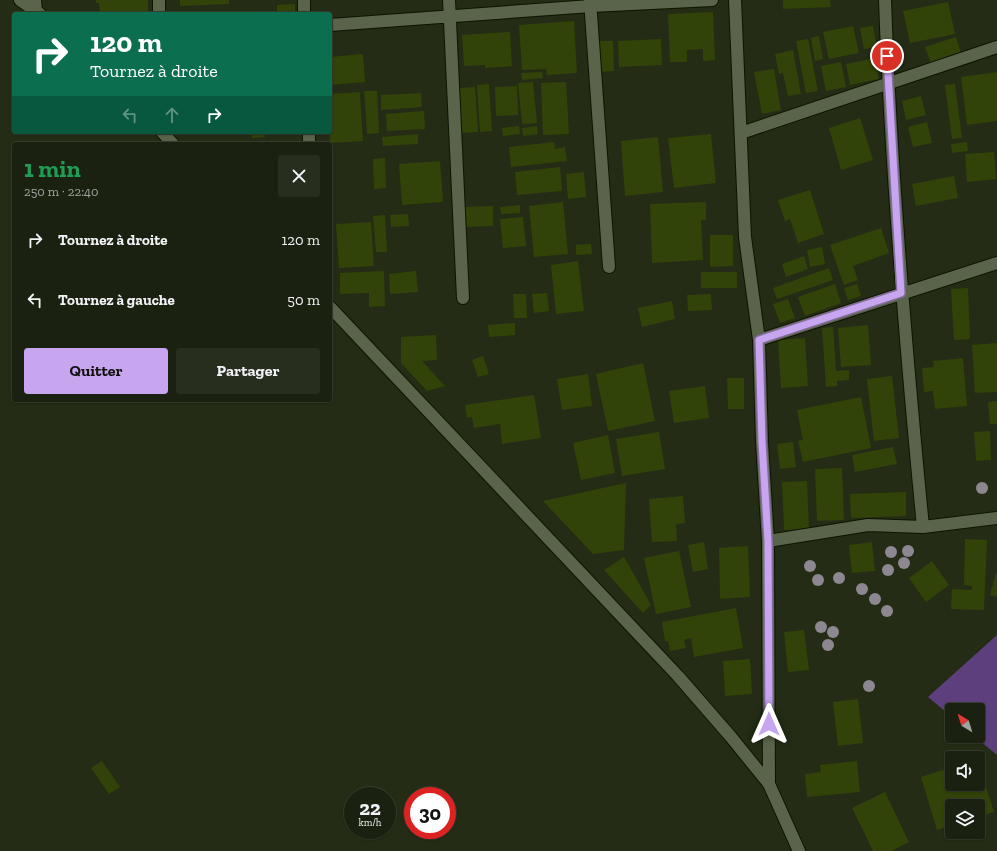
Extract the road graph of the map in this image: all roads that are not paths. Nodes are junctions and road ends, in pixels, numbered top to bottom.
1 (20, 0) edge
2 (159, 0) edge
3 (304, 0) edge
4 (449, 0) edge
5 (712, 0) edge
6 (735, 0) edge
7 (885, 0) edge
8 (590, 3) edge
9 (37, 8) edge
10 (160, 12) edge
11 (304, 12) edge
12 (450, 17) junction
13 (332, 25) edge
14 (997, 47) edge
15 (888, 84) junction
16 (741, 133) junction
17 (164, 134) edge
18 (171, 142) edge
19 (997, 263) edge
20 (609, 267) dead end
21 (901, 293) junction
22 (463, 298) dead end
23 (332, 309) edge
24 (759, 340) junction
25 (997, 518) edge
26 (923, 527) junction
27 (768, 541) junction
28 (769, 784) junction
29 (799, 851) edge

1 - 9 street
2 - 10 street
3 - 11 street
4 - 12 street
5 - 8 street
6 - 16 street
7 - 15 street
8 - 12 street
8 - 20 street
12 - 13 street
12 - 22 street
14 - 15 street
15 - 16 street
15 - 21 street
16 - 24 street
17 - 18 street
19 - 21 street
21 - 24 street
21 - 26 street
23 - 28 street
24 - 27 street
25 - 26 street
26 - 27 street
27 - 28 street
28 - 29 street

